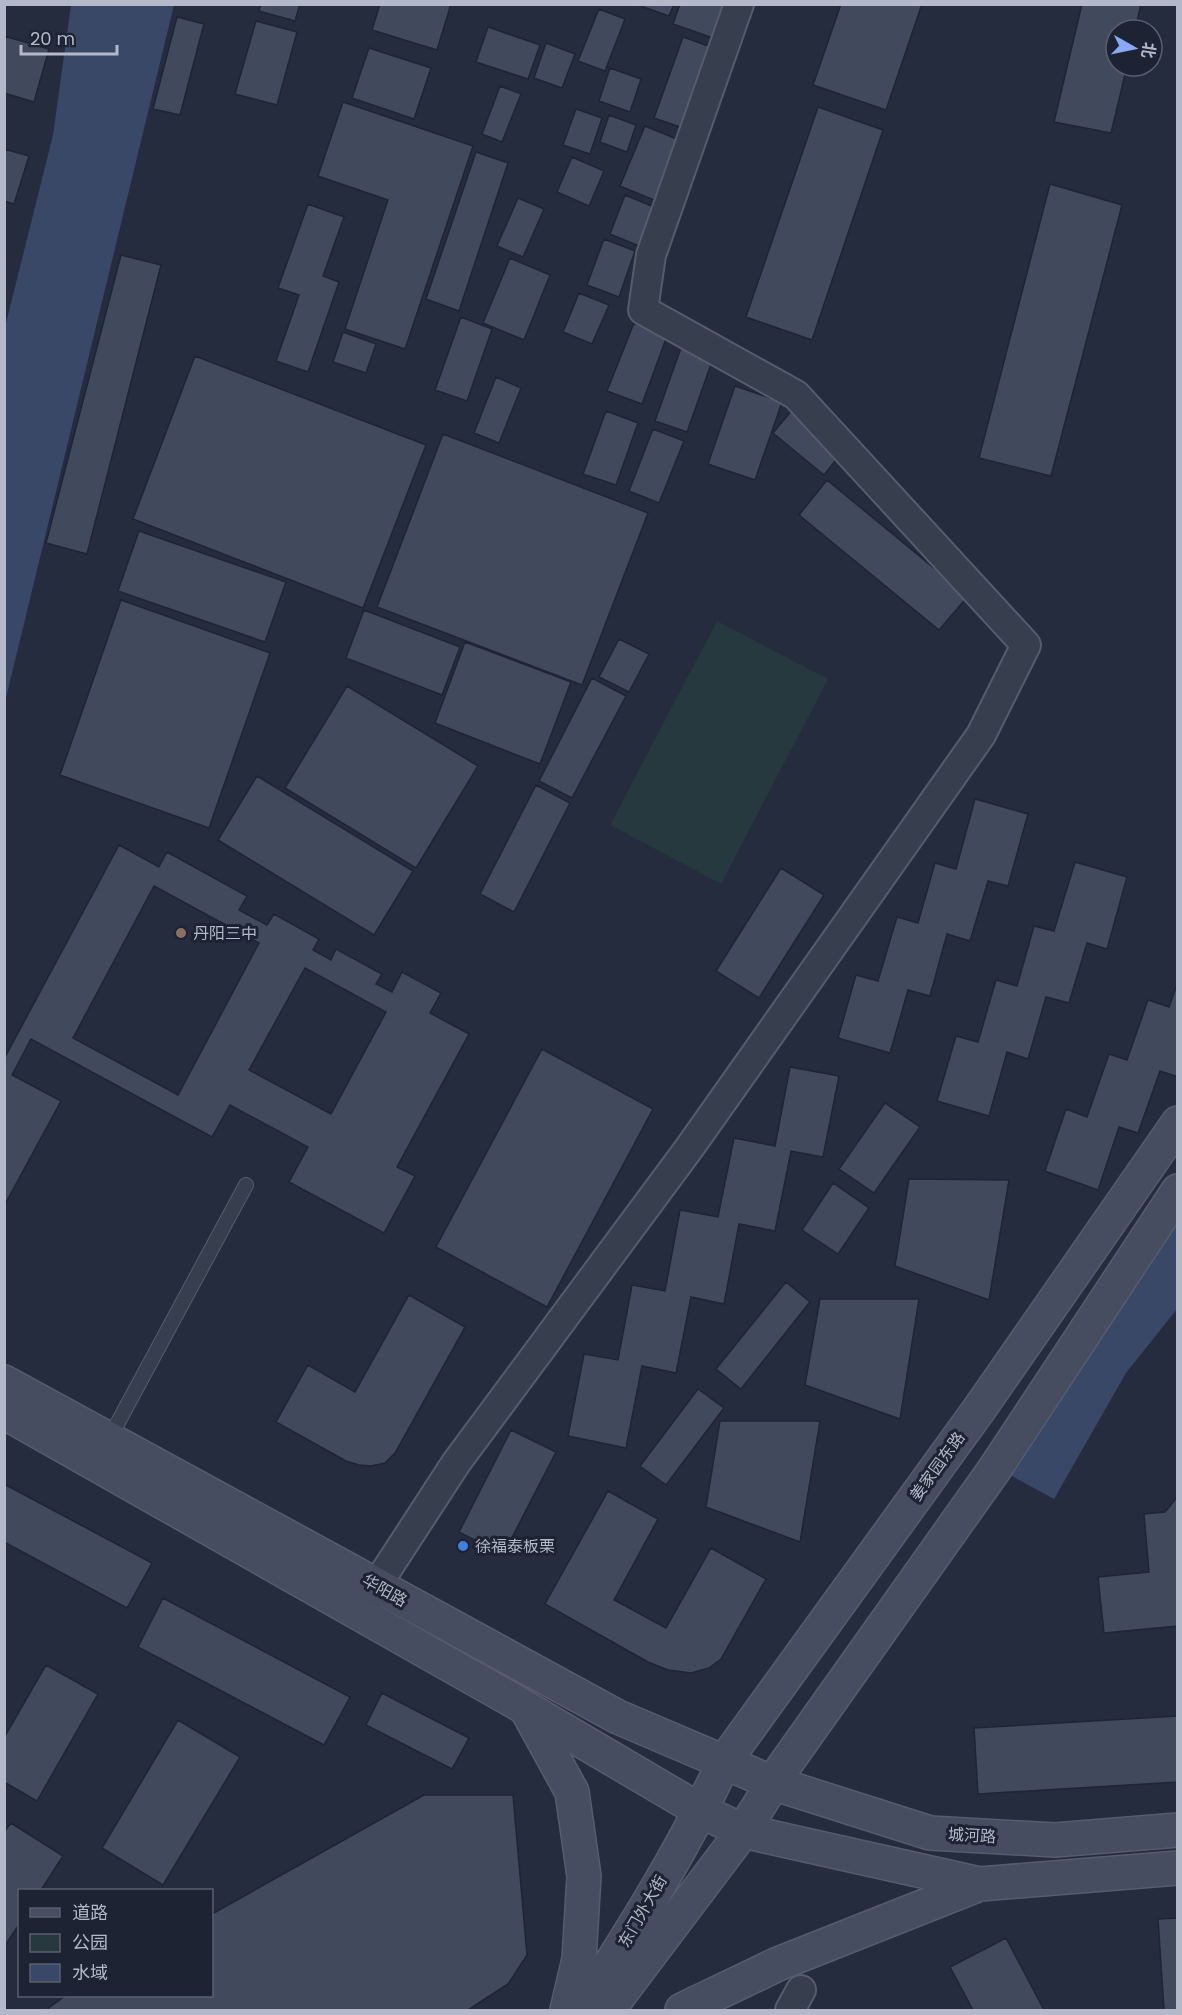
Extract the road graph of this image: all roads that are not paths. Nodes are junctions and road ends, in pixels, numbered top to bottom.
1 (739, 4) edge
2 (1178, 1123) edge
3 (246, 1185) dead end
4 (1178, 1191) edge
5 (4, 1382) edge
6 (4, 1412) edge
7 (102, 1452) junction
8 (377, 1585) junction
9 (358, 1615) junction
10 (526, 1708) junction
11 (724, 1762) junction
12 (773, 1783) junction
13 (701, 1810) junction
14 (1178, 1830) edge
15 (743, 1831) junction
16 (1178, 1868) edge
17 (980, 1884) junction
18 (567, 2010) edge
19 (581, 2010) edge
20 (608, 2010) edge
21 (682, 2010) edge

1 - 8 street
2 - 11 main road, 姜家园东路
3 - 7 lane
4 - 12 main road
5 - 7 main road, 华阳路
6 - 7 main road, 华阳路
7 - 8 main road, 华阳路
7 - 9 main road, 华阳路
8 - 9 street
8 - 11 main road, 华阳路
9 - 10 main road, 华阳路
10 - 13 main road, 华阳路
10 - 18 main road
11 - 12 main road, 华阳路
11 - 13 main road, 姜家园东路
12 - 14 main road, 城河路
12 - 15 main road
13 - 15 main road, 华阳路
13 - 19 main road, 东门外大街
15 - 17 main road
15 - 20 main road, 东门外大街
16 - 17 main road
17 - 21 main road

